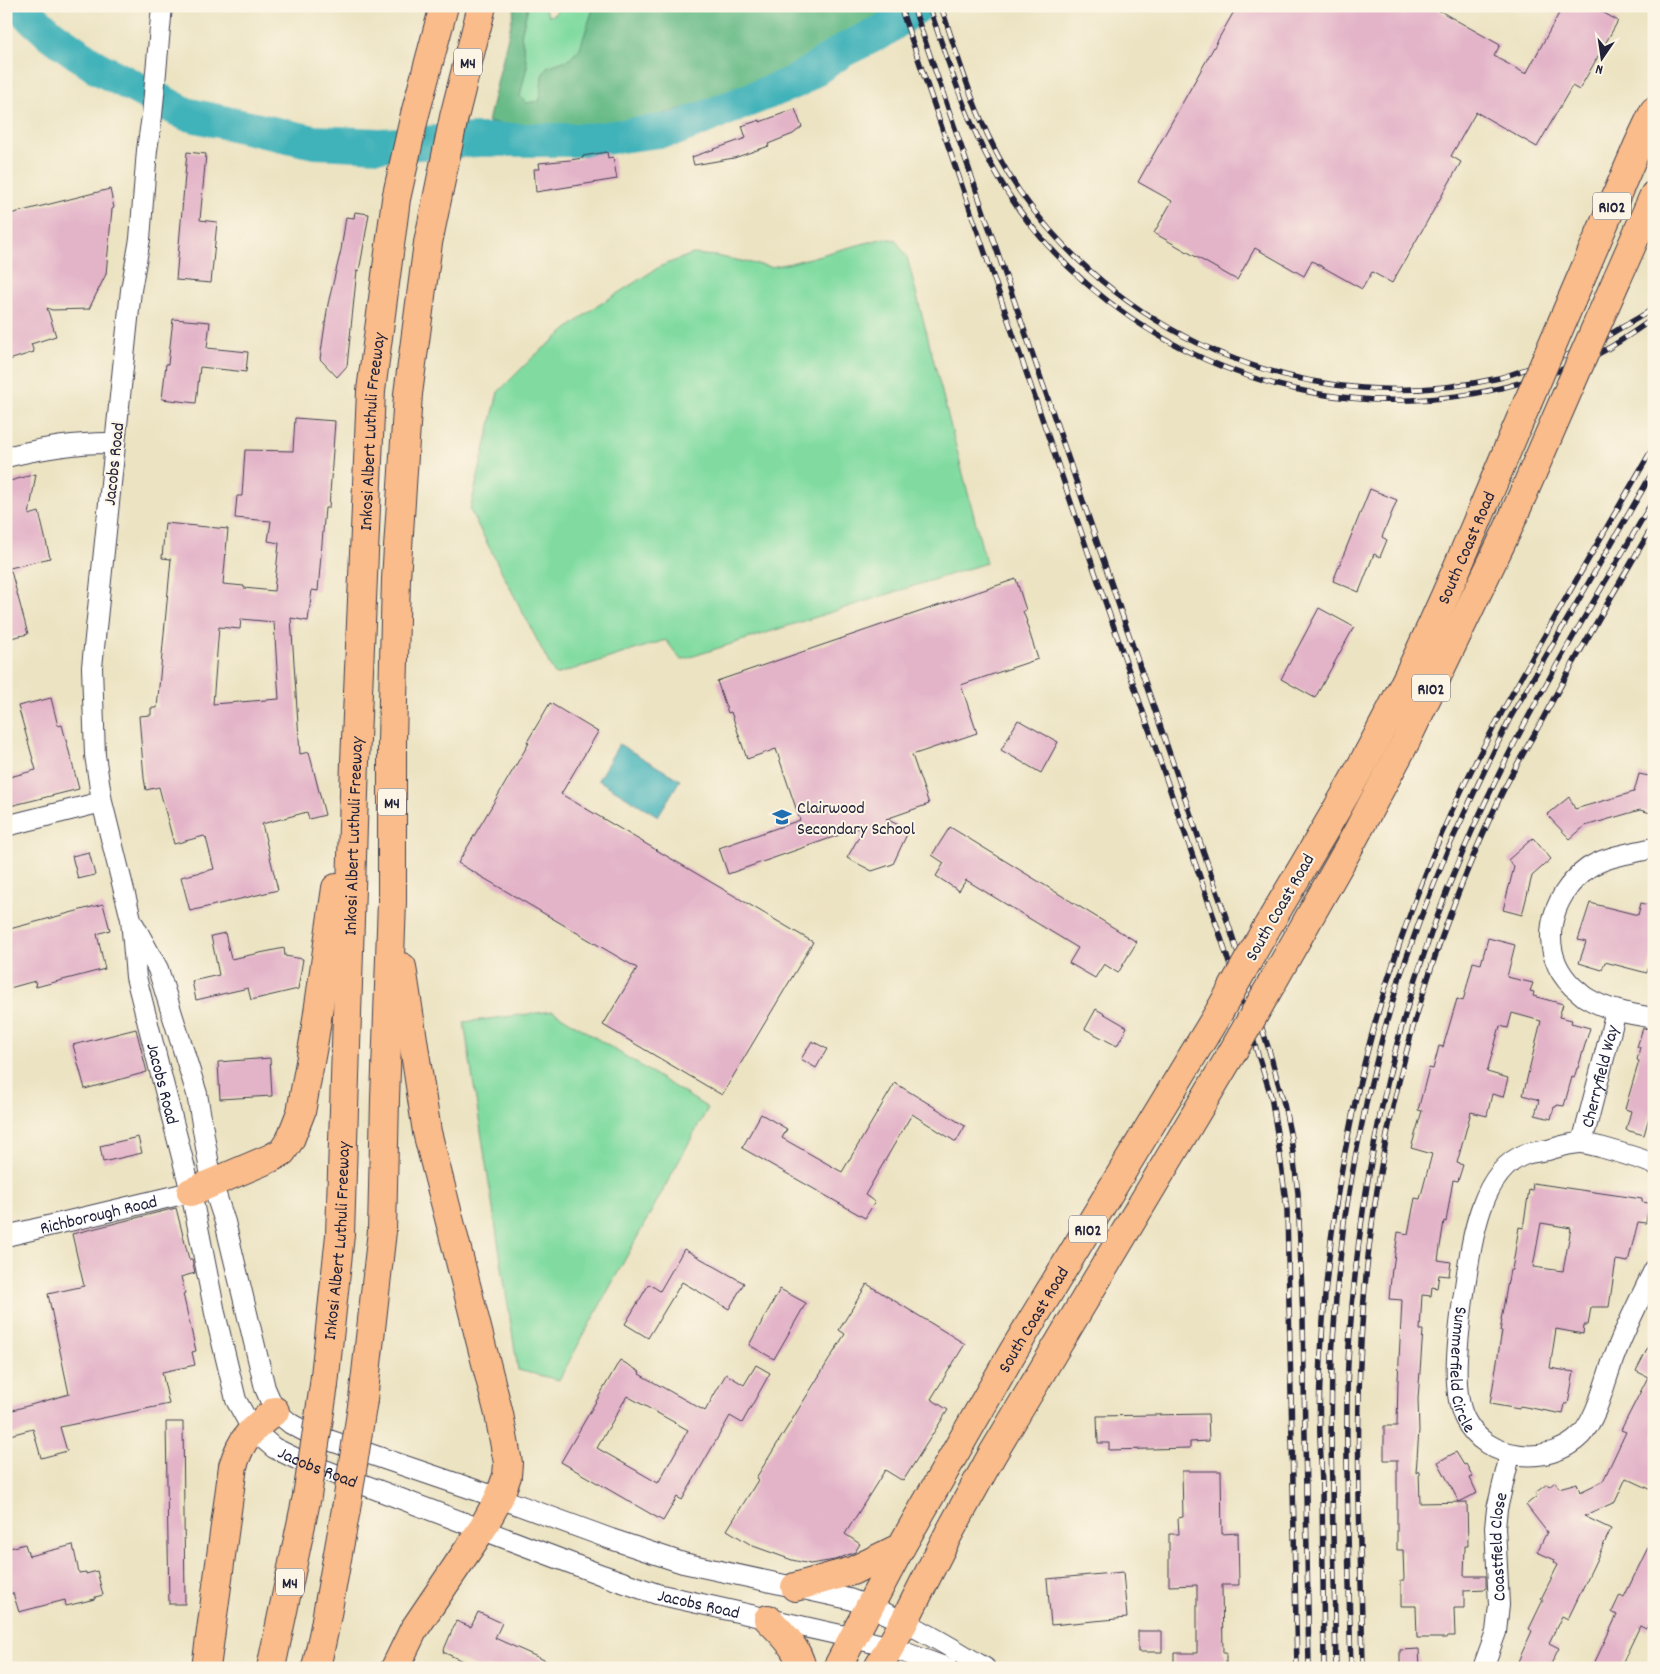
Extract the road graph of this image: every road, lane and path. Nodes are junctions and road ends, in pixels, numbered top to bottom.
1 (162, 6) edge
2 (444, 6) edge
3 (482, 6) edge
4 (1654, 111) edge
5 (1654, 196) edge
6 (115, 443) junction
7 (6, 457) edge
8 (355, 762) junction
9 (102, 802) junction
10 (6, 826) edge
11 (1654, 848) edge
12 (392, 901) junction
13 (131, 919) junction
14 (1616, 1011) junction
15 (1654, 1018) edge
16 (1582, 1142) junction
17 (1654, 1164) edge
18 (201, 1188) junction
19 (6, 1236) edge
20 (1654, 1270) edge
21 (275, 1411) junction
22 (252, 1429) junction
23 (1510, 1455) junction
24 (500, 1498) junction
25 (482, 1530) junction
26 (901, 1547) junction
27 (795, 1588) junction
28 (870, 1606) junction
29 (768, 1619) junction
30 (904, 1622) junction
31 (854, 1638) junction
32 (884, 1658) edge
33 (206, 1668) edge
34 (272, 1668) edge
35 (316, 1668) edge
36 (394, 1668) edge
37 (802, 1668) edge
38 (837, 1668) edge
39 (947, 1668) edge
40 (985, 1668) edge
41 (1483, 1668) edge

1 - 6 street, Jacobs Road
2 - 8 highway, Inkosi Albert Luthuli Freeway / M4
3 - 12 highway, Inkosi Albert Luthuli Freeway / M4
4 - 26 highway, South Coast Road / R102, bridge
5 - 30 highway, South Coast Road / R102, bridge
6 - 7 street
6 - 9 street, Jacobs Road
8 - 18 highway
8 - 34 highway, Inkosi Albert Luthuli Freeway / M4, bridge
9 - 10 street
9 - 13 street, Jacobs Road
11 - 14 street
12 - 24 highway
12 - 35 highway, Inkosi Albert Luthuli Freeway / M4, bridge
13 - 18 street, Jacobs Road
13 - 18 street, Jacobs Road
14 - 15 street
14 - 16 street, Cherryfield Way
16 - 17 street, Summerfield Circle
16 - 23 street, Summerfield Circle
18 - 19 street, Richborough Road
18 - 21 street, Jacobs Road
18 - 22 street, Jacobs Road
20 - 23 street, Summerfield Circle
21 - 22 highway
21 - 24 street, Jacobs Road
22 - 25 street, Jacobs Road
22 - 33 highway
23 - 41 street, Coastfield Close
24 - 25 highway
24 - 27 street, Jacobs Road
25 - 29 street, Jacobs Road
25 - 36 highway
26 - 27 highway
26 - 28 highway, South Coast Road / R102
27 - 28 street, Jacobs Road
28 - 30 street, Jacobs Road
28 - 31 highway, South Coast Road / R102
29 - 31 street, Jacobs Road
29 - 37 highway
30 - 32 highway, South Coast Road / R102
30 - 40 street, Jacobs Road
31 - 32 street, Jacobs Road
31 - 38 highway, South Coast Road / R102
32 - 39 street, Jacobs Road

